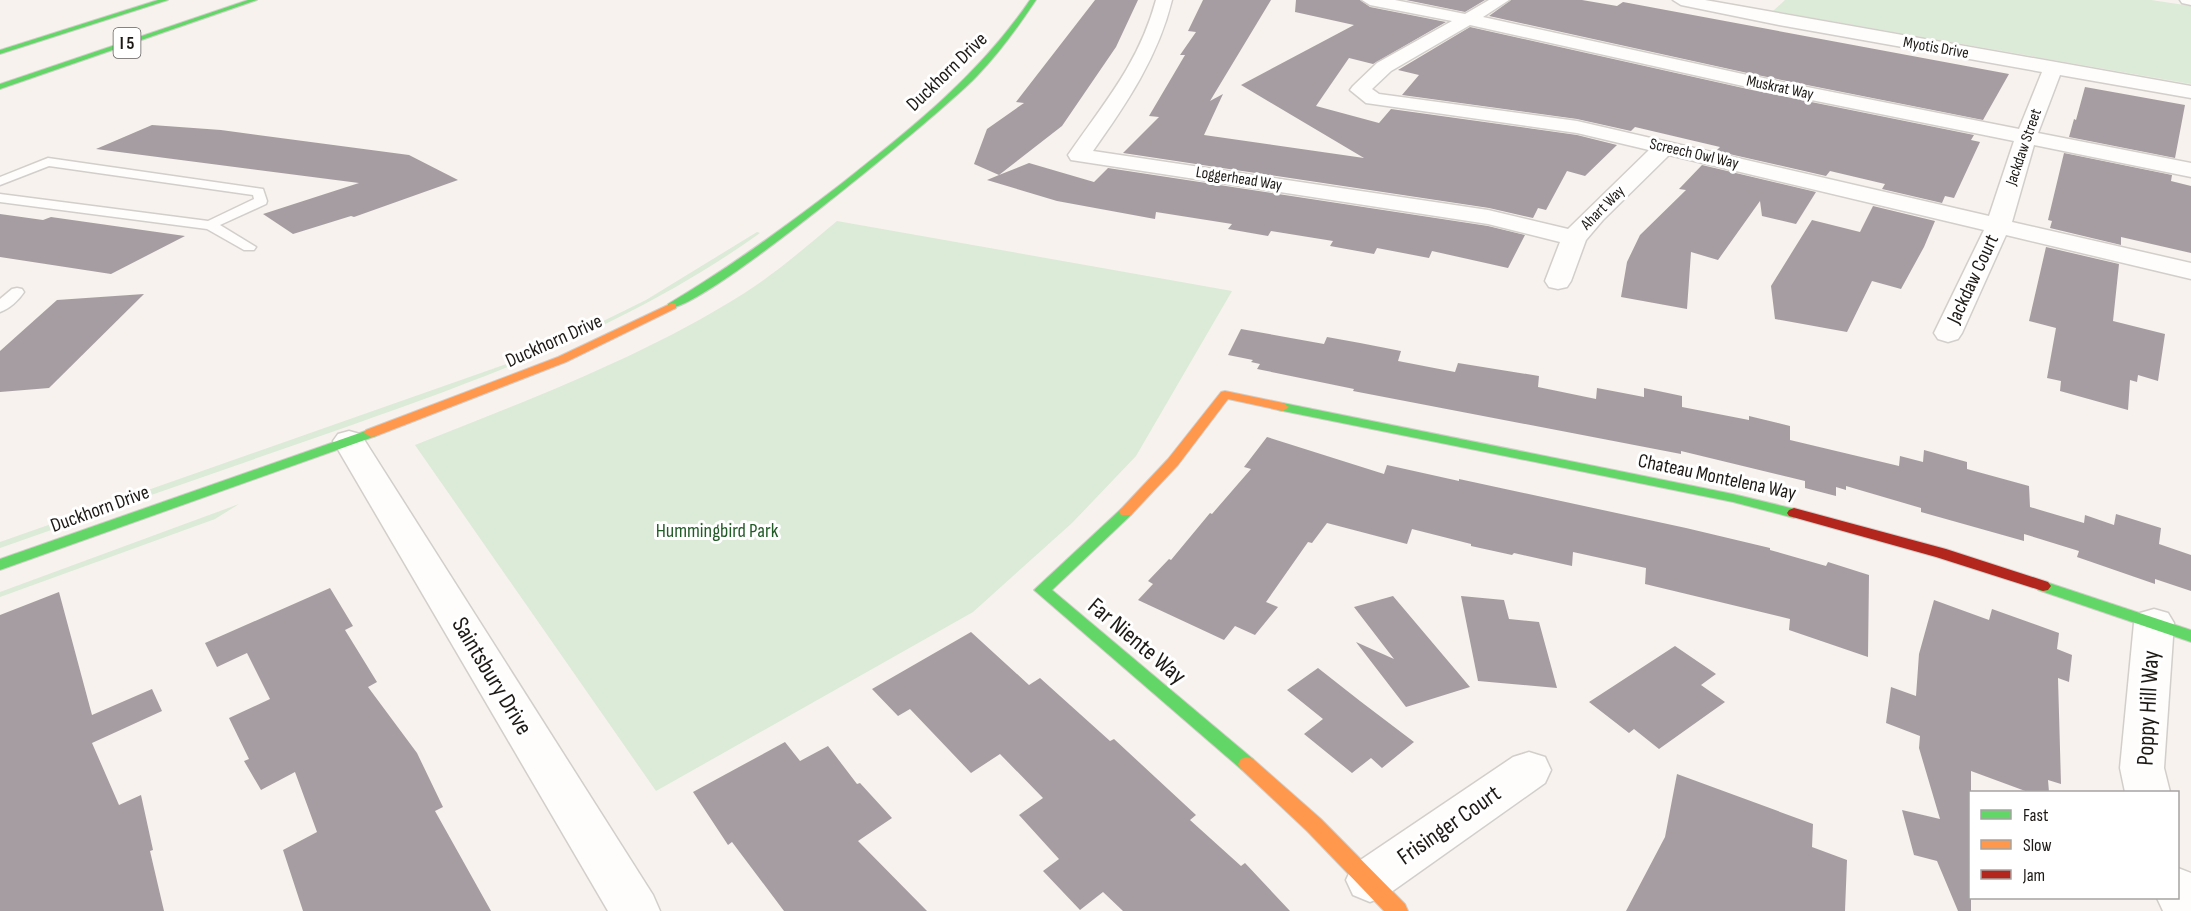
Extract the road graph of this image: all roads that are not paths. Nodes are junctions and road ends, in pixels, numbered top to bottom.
1 (165, 0) edge
2 (254, 0) edge
3 (1033, 0) edge
4 (1164, 0) edge
5 (1370, 0) edge
6 (1501, 0) edge
7 (1681, 0) edge
8 (1757, 0) edge
9 (1734, 11) junction
10 (1467, 20) junction
11 (0, 52) edge
12 (2053, 68) junction
13 (0, 87) edge
14 (2191, 92) edge
15 (2026, 137) junction
16 (1665, 147) junction
17 (2191, 170) edge
18 (0, 181) edge
19 (0, 198) edge
20 (210, 225) junction
21 (1998, 226) junction
22 (1574, 238) junction
23 (249, 247) dead end
24 (2191, 272) edge
25 (1557, 281) dead end
26 (17, 292) dead end
27 (0, 307) edge
28 (1948, 333) dead end
29 (1225, 395) joint
30 (350, 441) junction
31 (0, 565) edge
32 (2172, 630) edge
33 (1529, 770) dead end
34 (2147, 791) edge
35 (2179, 892) edge
36 (1384, 895) edge
37 (635, 911) edge
38 (2189, 911) edge

1 - 11 main road, I 5
2 - 13 main road, I 5
3 - 30 main road, Duckhorn Drive
4 - 22 street, Loggerhead Way
5 - 10 street, Muskrat Way
6 - 10 street, Screech Owl Way
7 - 9 street, Myotis Drive
8 - 9 street
9 - 12 street, Myotis Drive
10 - 15 street, Muskrat Way
10 - 16 street, Screech Owl Way
12 - 14 street, Myotis Drive
12 - 15 street, Jackdaw Street
15 - 17 street, Muskrat Way
15 - 21 street, Jackdaw Street
16 - 21 street, Screech Owl Way
16 - 22 street, Ahart Way
18 - 20 lane
19 - 20 lane
20 - 23 lane
21 - 24 street, Screech Owl Way
21 - 28 street, Jackdaw Court
22 - 25 street, Ahart Way
26 - 27 lane
29 - 32 main road, Chateau Montelena Way
29 - 36 main road, Far Niente Way
30 - 31 main road, Duckhorn Drive
30 - 37 street, Saintsbury Drive
32 - 34 street, Poppy Hill Way
33 - 36 street, Frisinger Court
35 - 38 street

